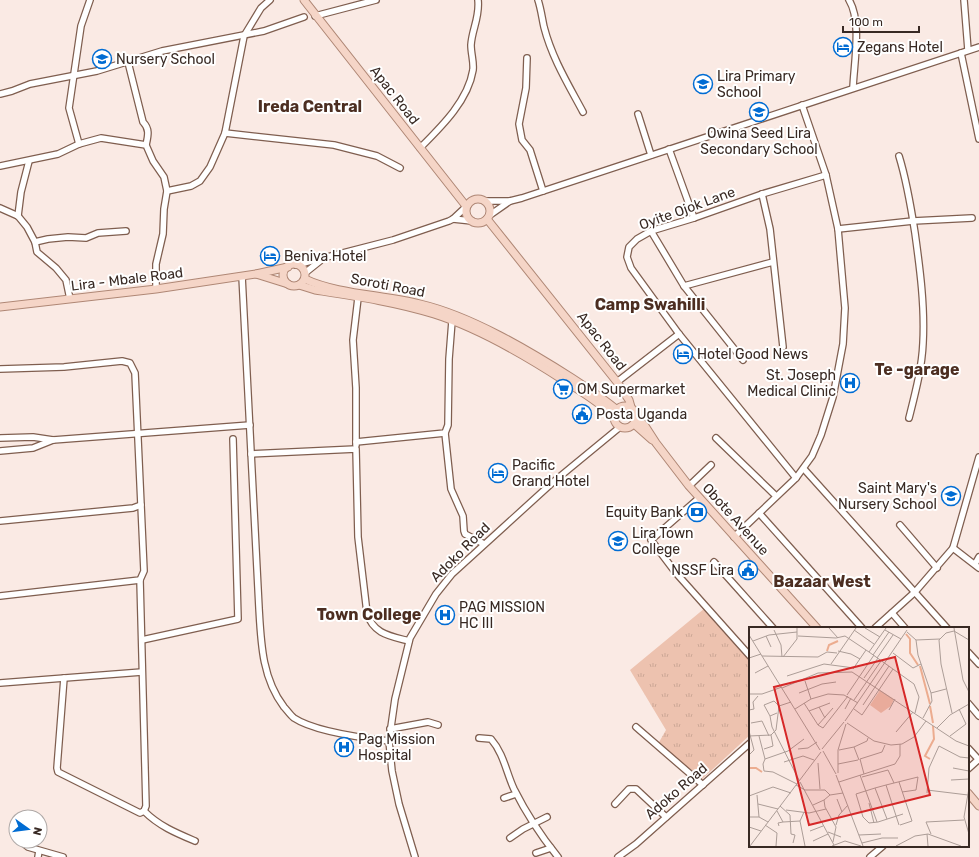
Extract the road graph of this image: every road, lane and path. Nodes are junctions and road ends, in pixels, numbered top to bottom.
1 (90, 0) edge
2 (270, 0) edge
3 (304, 0) edge
4 (376, 0) edge
5 (478, 0) edge
6 (538, 0) edge
7 (850, 0) edge
8 (964, 0) edge
9 (316, 16) junction
10 (304, 17) dead end
11 (244, 36) junction
12 (979, 47) edge
13 (968, 50) junction
14 (961, 53) junction
15 (527, 58) dead end
16 (128, 62) junction
17 (73, 76) junction
18 (853, 88) junction
19 (0, 94) edge
20 (802, 105) junction
21 (583, 112) dead end
22 (638, 114) dead end
23 (225, 133) junction
24 (979, 139) edge
25 (79, 144) junction
26 (146, 145) junction
27 (420, 148) junction
28 (669, 149) junction
29 (652, 155) junction
30 (899, 156) dead end
31 (29, 161) junction
32 (0, 166) edge
33 (400, 168) dead end
34 (826, 175) junction
35 (167, 191) junction
36 (543, 191) junction
37 (762, 194) junction
38 (510, 200) junction
39 (485, 201) junction
40 (467, 206) junction
41 (0, 208) edge
42 (18, 216) junction
43 (489, 217) junction
44 (694, 218) junction
45 (972, 218) dead end
46 (453, 219) junction
47 (472, 221) junction
48 (913, 221) junction
49 (838, 229) junction
50 (126, 231) dead end
51 (651, 232) junction
52 (35, 242) junction
53 (322, 259) junction
54 (773, 262) junction
55 (296, 265) junction
56 (288, 267) junction
57 (256, 274) junction
58 (242, 276) junction
59 (305, 276) junction
60 (288, 284) junction
61 (299, 285) junction
62 (684, 286) junction
63 (315, 287) junction
64 (156, 289) junction
65 (358, 298) junction
66 (70, 299) junction
67 (0, 307) edge
68 (454, 318) junction
69 (679, 334) junction
70 (783, 347) dead end
71 (743, 360) dead end
72 (0, 369) edge
73 (617, 382) junction
74 (631, 407) junction
75 (616, 413) junction
76 (909, 418) dead end
77 (635, 420) junction
78 (250, 425) junction
79 (620, 427) junction
80 (137, 433) junction
81 (445, 433) junction
82 (0, 438) edge
83 (716, 438) dead end
84 (233, 439) dead end
85 (53, 440) junction
86 (356, 442) junction
87 (356, 449) junction
88 (0, 451) edge
89 (251, 454) junction
90 (979, 457) edge
91 (711, 465) dead end
92 (804, 469) junction
93 (796, 478) junction
94 (689, 486) junction
95 (776, 496) junction
96 (699, 498) junction
97 (141, 505) junction
98 (759, 513) junction
99 (0, 521) edge
100 (900, 525) dead end
101 (734, 537) junction
102 (484, 544) junction
103 (953, 548) junction
104 (979, 557) edge
105 (714, 562) dead end
106 (977, 566) edge
107 (937, 568) junction
108 (140, 580) junction
109 (915, 592) junction
110 (0, 596) edge
111 (892, 613) junction
112 (772, 627) edge
113 (816, 627) edge
114 (861, 627) edge
115 (876, 627) edge
116 (904, 627) edge
117 (946, 627) edge
118 (142, 640) junction
119 (409, 641) junction
120 (969, 653) edge
121 (749, 655) edge
122 (979, 664) edge
123 (142, 672) junction
124 (64, 678) junction
125 (0, 683) edge
126 (969, 704) edge
127 (979, 716) edge
128 (438, 725) dead end
129 (636, 727) dead end
130 (390, 729) junction
131 (479, 738) dead end
132 (389, 741) junction
133 (749, 744) edge
134 (969, 749) edge
135 (979, 760) edge
136 (969, 768) edge
137 (703, 785) junction
138 (516, 794) junction
139 (969, 794) edge
140 (504, 798) dead end
141 (969, 801) edge
142 (615, 804) dead end
143 (979, 806) edge
144 (144, 811) junction
145 (979, 811) edge
146 (547, 817) dead end
147 (666, 817) junction
148 (534, 823) junction
149 (510, 838) dead end
150 (195, 841) dead end
151 (882, 847) edge
152 (551, 848) junction
153 (35, 849) edge
154 (39, 850) junction
155 (536, 853) dead end
156 (38, 857) edge
157 (63, 857) edge
158 (415, 857) edge
159 (558, 857) edge
160 (618, 857) edge
161 (870, 857) edge

1 - 17 street
2 - 11 street
3 - 9 main road, Apac Road
4 - 9 street
5 - 27 street
6 - 21 street
7 - 18 street
8 - 13 street
9 - 27 main road, Apac Road
10 - 11 street
11 - 16 street
11 - 23 street
12 - 13 street
13 - 14 street
14 - 18 street
14 - 24 street
15 - 36 street
16 - 17 street
16 - 26 street
17 - 19 street
17 - 25 street
18 - 20 street
20 - 28 street
20 - 34 street
22 - 29 street
23 - 33 street
23 - 35 street
25 - 26 street
25 - 31 street
26 - 35 street
27 - 40 main road, Apac Road
28 - 29 street
28 - 44 street
29 - 36 street
30 - 48 street
31 - 32 street
31 - 42 street
34 - 37 street, Oyite Ojok Lane
34 - 49 street
35 - 64 street
36 - 38 street
37 - 44 street, Oyite Ojok Lane
37 - 54 street
38 - 39 street
38 - 43 street
39 - 40 main road
39 - 43 main road
40 - 46 street
40 - 47 main road
41 - 42 street
42 - 52 street
43 - 47 main road
43 - 73 main road, Apac Road
44 - 51 street, Oyite Ojok Lane
45 - 48 street
46 - 47 street
46 - 53 street
48 - 49 street
48 - 76 street
49 - 92 street
50 - 52 street
51 - 62 street
51 - 69 street, Oyite Ojok Lane
52 - 66 street
53 - 55 street
53 - 59 street
54 - 62 street
54 - 70 street
55 - 56 main road
55 - 59 main road
56 - 57 main road, Lira - Mbale Road
56 - 60 main road
57 - 58 main road, Lira - Mbale Road
57 - 60 main road
58 - 64 main road, Lira - Mbale Road
58 - 78 street
59 - 61 main road
59 - 63 main road
60 - 61 main road
61 - 63 main road
62 - 71 street
63 - 65 main road, Soroti Road
63 - 68 main road, Soroti Road
64 - 66 main road, Lira - Mbale Road
65 - 68 main road, Soroti Road
65 - 86 street
66 - 67 main road, Lira - Mbale Road
68 - 75 main road
68 - 81 street
69 - 73 street
69 - 93 street, Oyite Ojok Lane
72 - 80 street
73 - 74 main road, Apac Road
74 - 75 main road
74 - 77 main road
75 - 79 main road
77 - 79 main road
77 - 94 main road, Obote Avenue
78 - 80 street
78 - 89 street
79 - 102 street, Adoko Road
80 - 85 street
80 - 97 street
81 - 86 street
81 - 102 street
82 - 85 street
83 - 95 street
84 - 118 street
85 - 88 street
86 - 87 street
87 - 89 street
87 - 119 street
89 - 132 street
90 - 103 street
91 - 94 street
92 - 93 street
92 - 109 street
93 - 95 street
94 - 96 main road, Obote Avenue
95 - 98 street
96 - 101 main road, Obote Avenue
96 - 121 street
97 - 99 street
97 - 108 street
98 - 101 street
98 - 114 street
100 - 107 street
101 - 113 main road, Obote Avenue
102 - 119 street, Adoko Road
103 - 106 street
103 - 107 street
104 - 106 street
105 - 112 street
107 - 109 street
108 - 110 street
108 - 118 street
109 - 111 street
109 - 117 street
111 - 115 street
111 - 116 street
118 - 123 street
119 - 130 street, Adoko Road
120 - 122 street
123 - 124 street
123 - 144 street
124 - 125 street
124 - 144 street
126 - 127 street
128 - 130 street
129 - 137 street
130 - 132 street, Adoko Road
131 - 138 street
132 - 158 street, Adoko Road
133 - 137 street, Adoko Road
134 - 135 street
135 - 136 street
137 - 147 street, Adoko Road
138 - 140 street
138 - 148 street
139 - 143 main road
141 - 145 main road
142 - 147 street
144 - 150 street
146 - 148 street
147 - 160 street, Adoko Road
148 - 149 street
148 - 152 street
151 - 161 street
152 - 155 street
152 - 159 street
153 - 154 street
154 - 156 street
154 - 157 street

